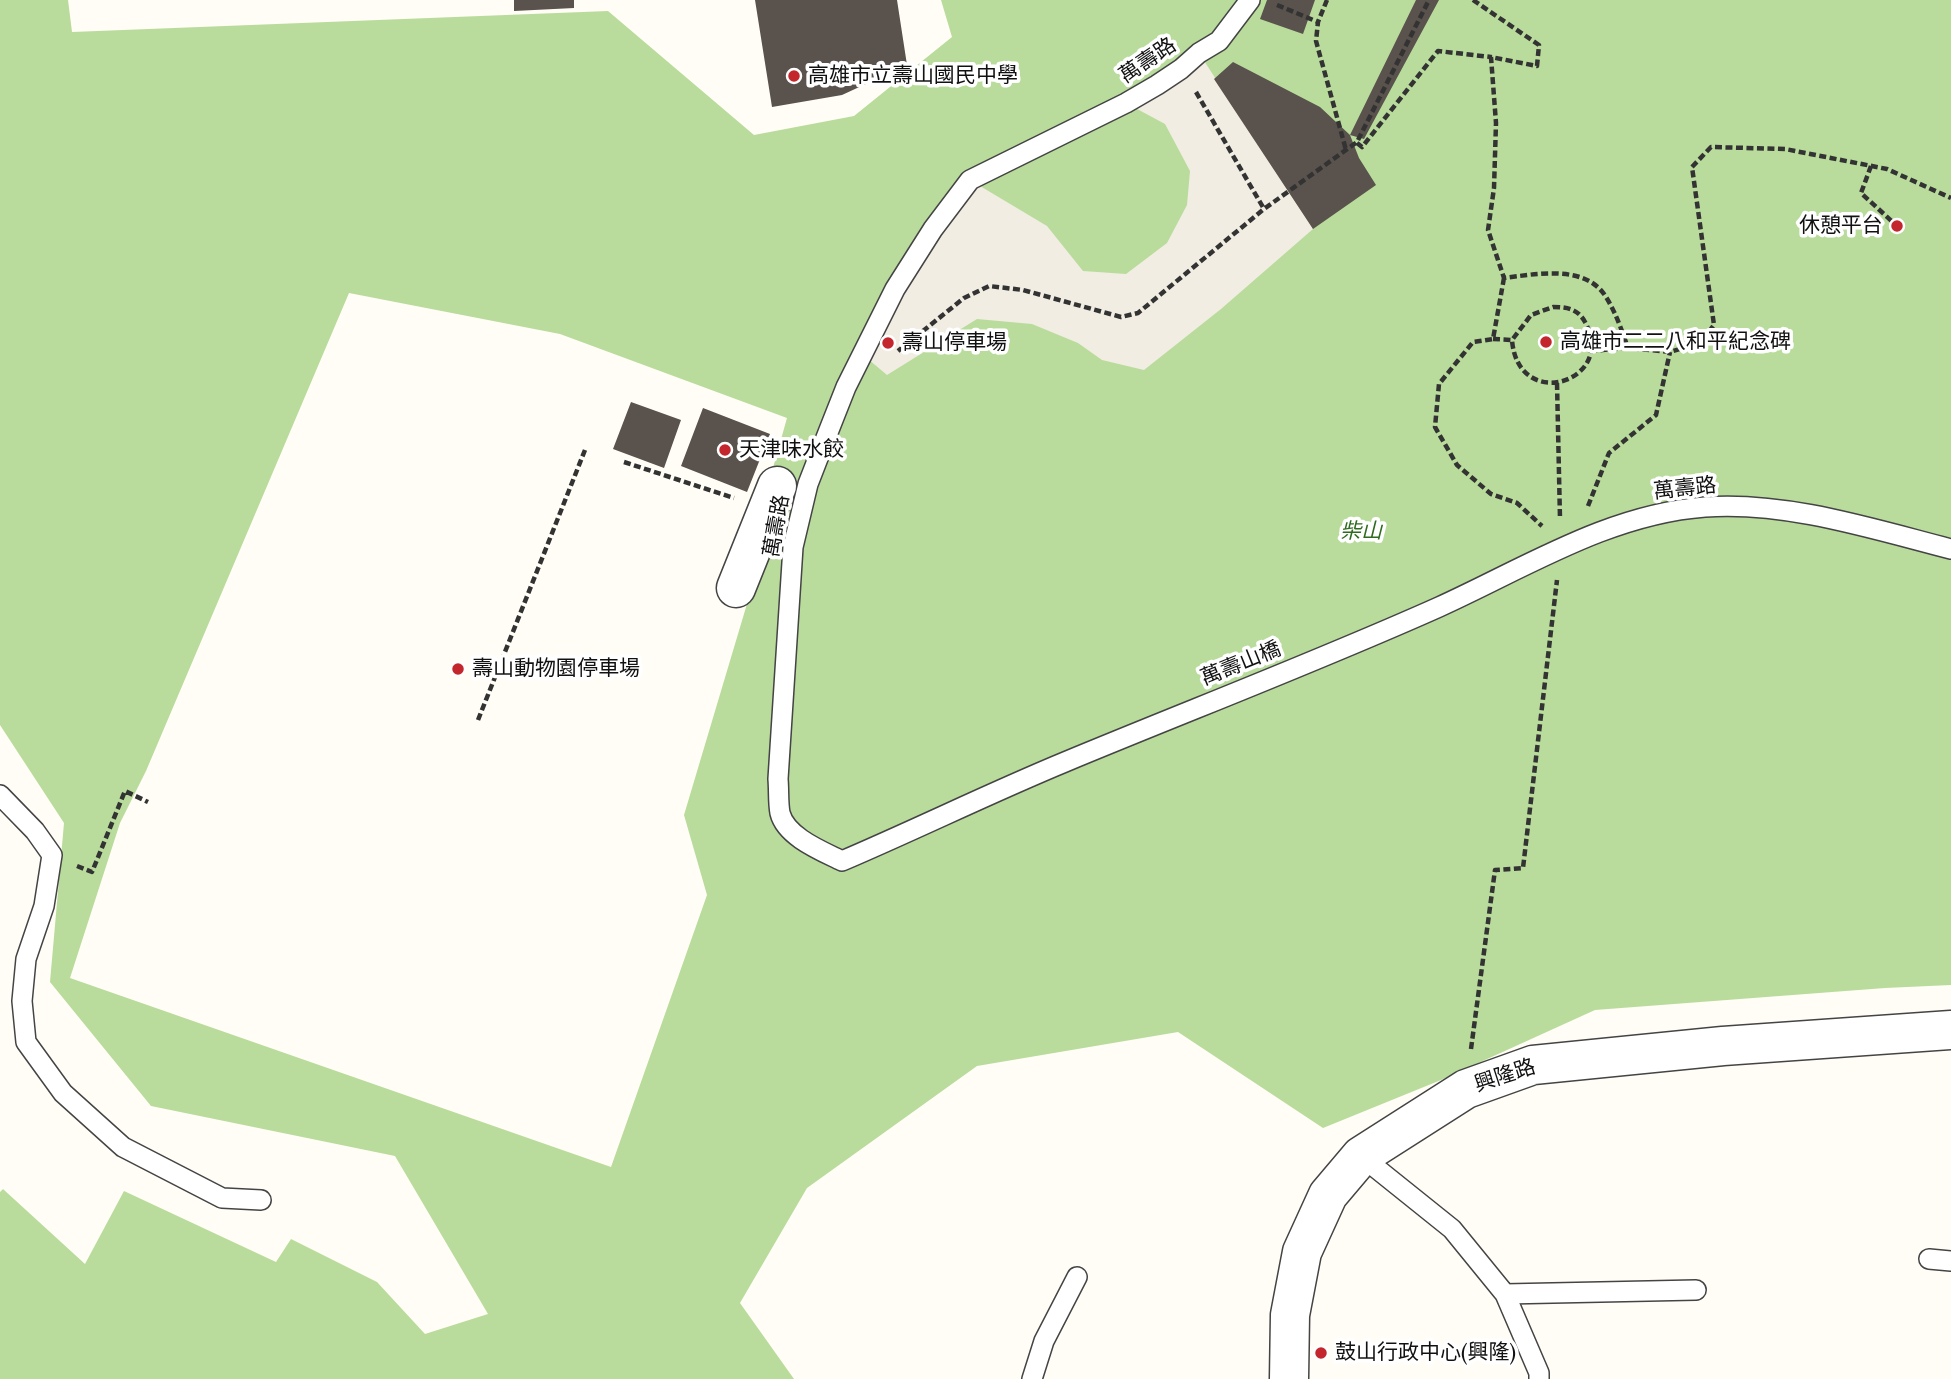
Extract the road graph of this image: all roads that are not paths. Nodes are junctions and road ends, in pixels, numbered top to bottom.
1 (1250, 0) edge
2 (772, 498) road end
3 (1951, 549) edge
4 (736, 588) dead end
5 (1439, 607) joint
6 (1061, 763) joint
7 (0, 795) edge
8 (1951, 1030) edge
9 (1361, 1156) junction
10 (261, 1200) dead end
11 (1929, 1259) dead end
12 (1951, 1261) edge
13 (1077, 1277) dead end
14 (1696, 1290) dead end
15 (1505, 1294) junction
16 (1032, 1379) edge
17 (1289, 1379) edge
18 (1539, 1379) edge

1 - 6 lane, 萬壽路
2 - 4 street
3 - 5 lane, 萬壽路
5 - 6 lane, 萬壽山橋
7 - 10 lane
8 - 9 street, 興隆路
9 - 15 lane
9 - 17 street, 興隆路
11 - 12 lane
13 - 16 lane
14 - 15 lane
15 - 18 lane

